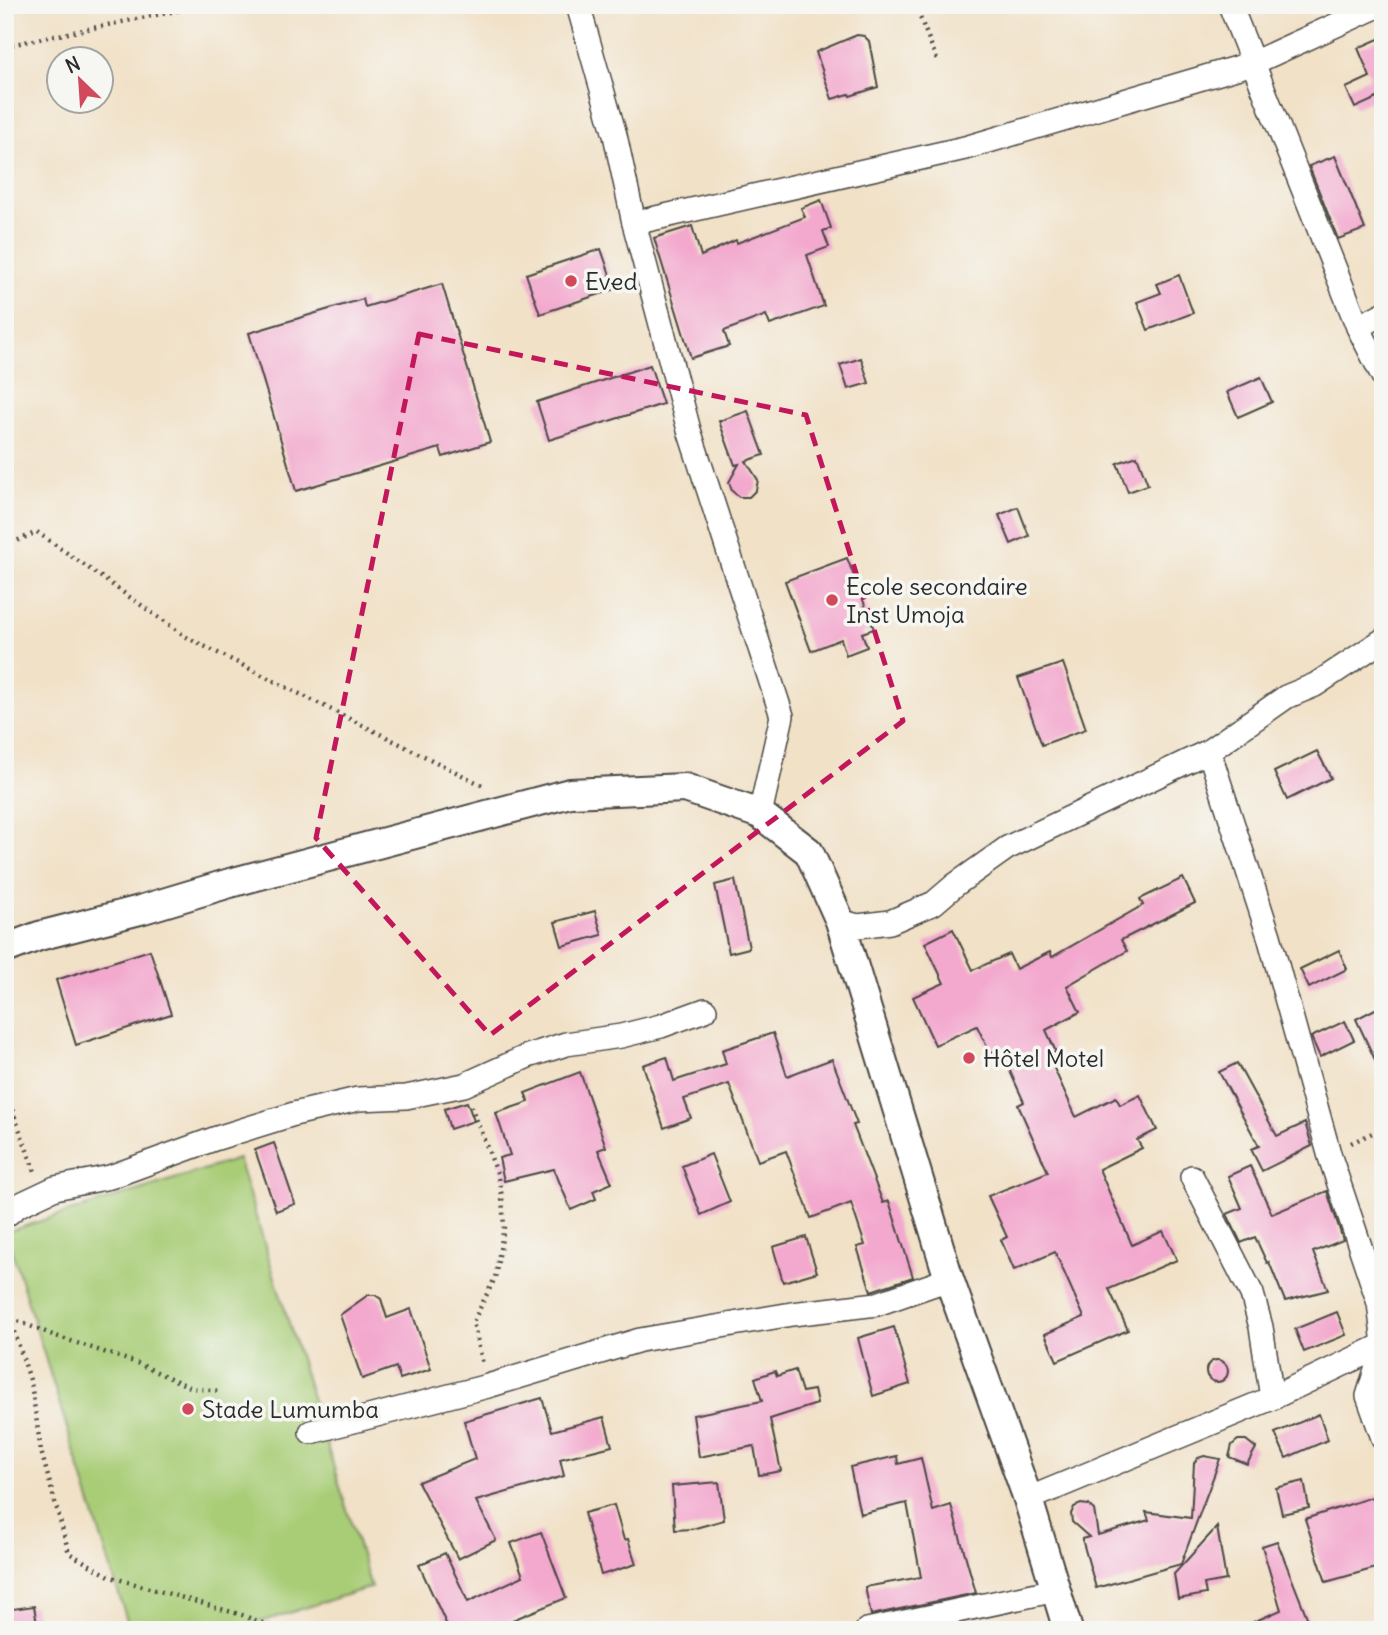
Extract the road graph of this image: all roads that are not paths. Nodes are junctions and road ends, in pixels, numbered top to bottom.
1 (578, 5) edge
2 (1230, 5) edge
3 (1380, 5) edge
4 (1253, 63) junction
5 (634, 223) junction
6 (1383, 314) edge
7 (1358, 327) junction
8 (1383, 376) edge
9 (1378, 649) edge
10 (1209, 751) junction
11 (760, 814) junction
12 (840, 921) junction
13 (5, 949) edge
14 (705, 1010) dead end
15 (1192, 1177) dead end
16 (5, 1216) edge
17 (949, 1279) junction
18 (1383, 1336) edge
19 (1383, 1347) edge
20 (1272, 1398) junction
21 (311, 1432) dead end
22 (1383, 1438) edge
23 (1028, 1499) junction
24 (1056, 1590) junction
25 (867, 1630) edge
26 (1068, 1630) edge

1 - 5 street
2 - 4 street
3 - 4 street
4 - 5 street
4 - 7 street
5 - 11 street
6 - 7 street
7 - 8 street
9 - 10 street
10 - 12 street
10 - 18 street
11 - 12 street
11 - 13 street
12 - 17 street
14 - 16 street
15 - 20 street
17 - 21 street
17 - 23 street
19 - 20 street
19 - 22 street
20 - 23 street
23 - 24 street
24 - 25 street
24 - 26 street

